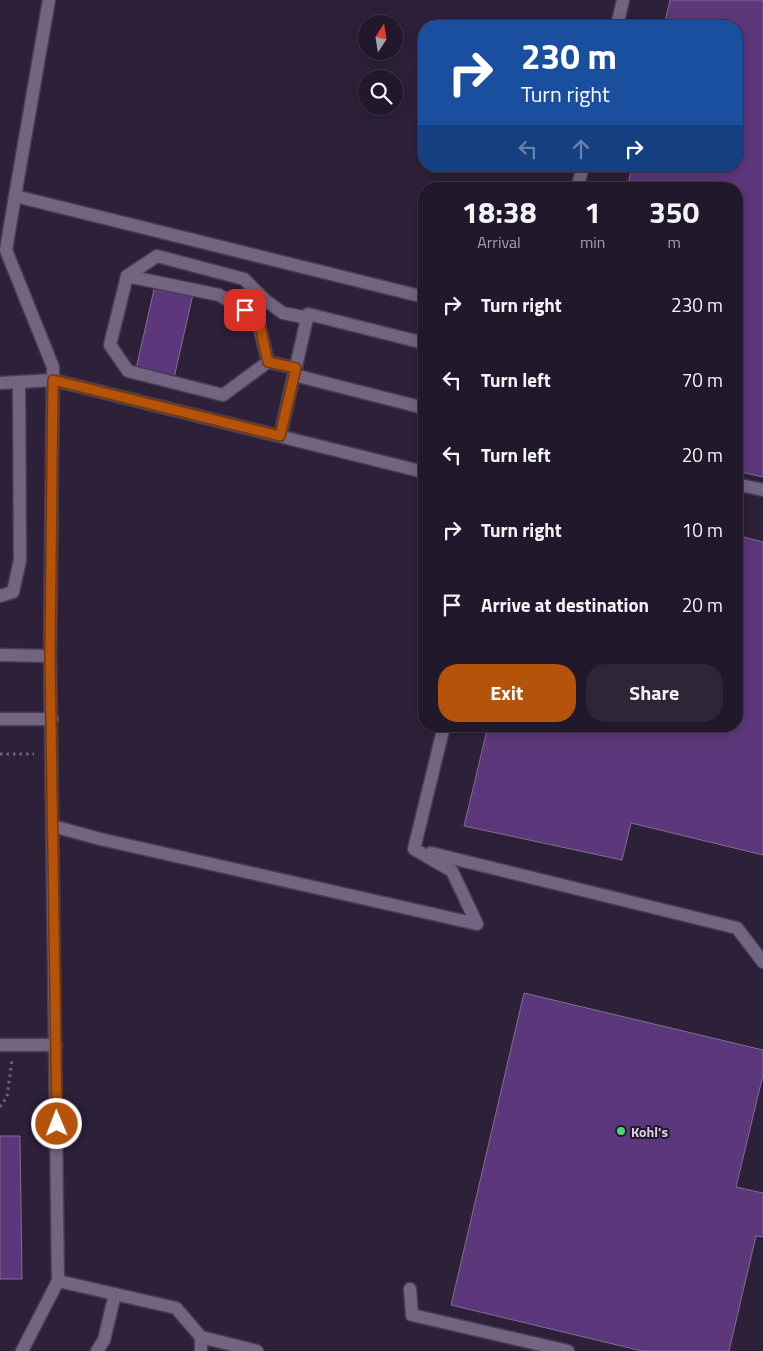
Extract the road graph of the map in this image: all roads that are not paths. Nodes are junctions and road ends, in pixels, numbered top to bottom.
1 (49, 0) edge
2 (624, 0) edge
3 (619, 20) edge
4 (16, 196) junction
5 (6, 221) edge
6 (127, 276) junction
7 (418, 296) edge
8 (308, 318) junction
9 (418, 342) edge
10 (268, 362) junction
11 (295, 372) junction
12 (53, 380) junction
13 (19, 382) junction
14 (0, 384) edge
15 (418, 406) edge
16 (280, 436) junction
17 (418, 470) edge
18 (743, 486) edge
19 (763, 490) edge
20 (0, 596) edge
21 (0, 655) edge
22 (50, 656) junction
23 (0, 719) edge
24 (52, 719) junction
25 (443, 732) edge
26 (53, 826) junction
27 (414, 849) junction
28 (763, 962) edge
29 (6, 1045) edge
30 (56, 1045) junction
31 (58, 1281) junction
32 (410, 1289) dead end
33 (115, 1294) junction
34 (201, 1337) junction
35 (22, 1351) edge
36 (97, 1351) edge
37 (201, 1351) edge
38 (257, 1351) edge
39 (568, 1351) edge

1 - 4 lane
2 - 3 lane
4 - 5 lane
4 - 7 lane
5 - 12 lane
6 - 8 lane
6 - 10 lane
6 - 10 lane
8 - 9 lane
8 - 11 lane
10 - 11 lane
11 - 15 lane
11 - 16 lane
12 - 13 lane
12 - 16 lane
12 - 22 lane
13 - 14 lane
13 - 20 lane
16 - 17 lane
18 - 19 lane
21 - 22 lane
22 - 24 lane
23 - 24 lane
24 - 26 lane
25 - 27 lane
26 - 27 lane
26 - 30 lane
27 - 28 lane
29 - 30 lane
30 - 31 lane
31 - 33 lane
31 - 35 lane
32 - 39 lane
33 - 34 lane
33 - 36 lane
34 - 37 lane
34 - 38 lane

